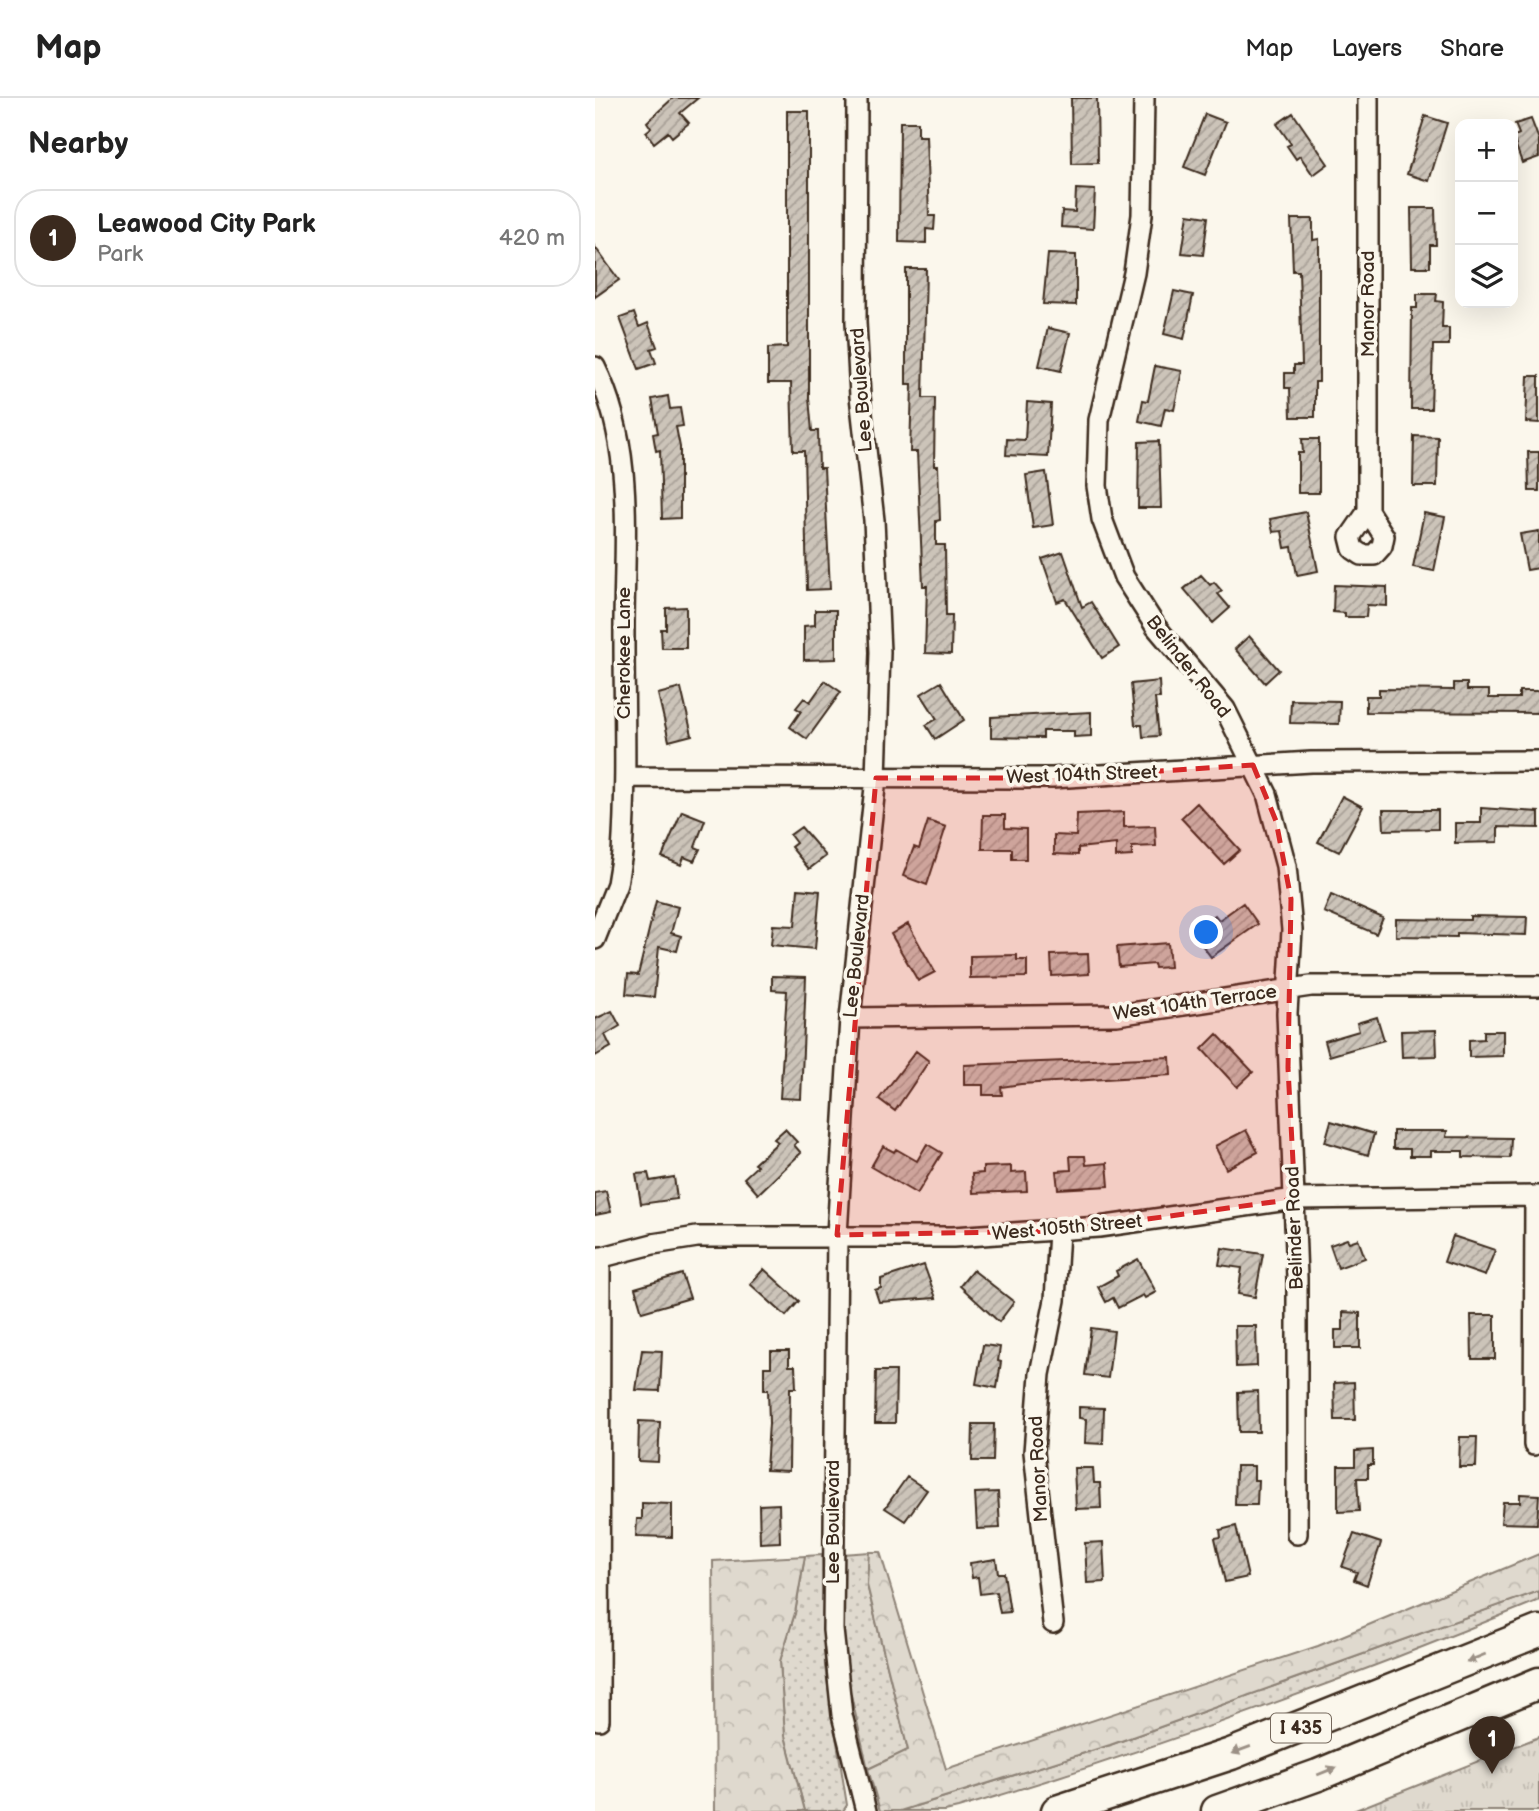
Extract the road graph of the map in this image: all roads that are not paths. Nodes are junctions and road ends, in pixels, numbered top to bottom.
1 (857, 98) edge
2 (1144, 98) edge
3 (1368, 98) edge
4 (595, 367) edge
5 (1368, 511) dead end
6 (1539, 761) edge
7 (1253, 765) junction
8 (625, 777) junction
9 (876, 778) junction
10 (595, 939) edge
11 (1539, 986) edge
12 (1289, 989) junction
13 (851, 1018) junction
14 (1537, 1196) edge
15 (1295, 1199) junction
16 (1059, 1231) junction
17 (837, 1235) junction
18 (598, 1258) edge
19 (1534, 1445) dead end
20 (1297, 1534) dead end
21 (1053, 1623) dead end
22 (1539, 1631) edge
23 (1539, 1683) edge
24 (599, 1720) dead end
25 (866, 1811) edge
26 (1058, 1811) edge
27 (1217, 1811) edge

1 - 9 street, Lee Boulevard
2 - 7 street, Belinder Road
3 - 5 street, Manor Road
4 - 8 street, Cherokee Lane
6 - 7 street, West 104th Street
7 - 9 street, West 104th Street
7 - 12 street, Belinder Road
8 - 9 street, West 104th Street
8 - 10 street, Cherokee Lane
9 - 13 street, Lee Boulevard
11 - 12 street, West 104th Terrace
12 - 13 street, West 104th Terrace
12 - 15 street, Belinder Road
13 - 17 street, Lee Boulevard
14 - 15 street, West 105th Street
14 - 19 street
15 - 16 street, West 105th Street
15 - 20 street, Belinder Road
16 - 17 street, West 105th Street
16 - 21 street, Manor Road
17 - 18 street, West 105th Street
17 - 25 street, Lee Boulevard
18 - 24 street
22 -> 26 highway, I 435
27 -> 23 highway, I 435

